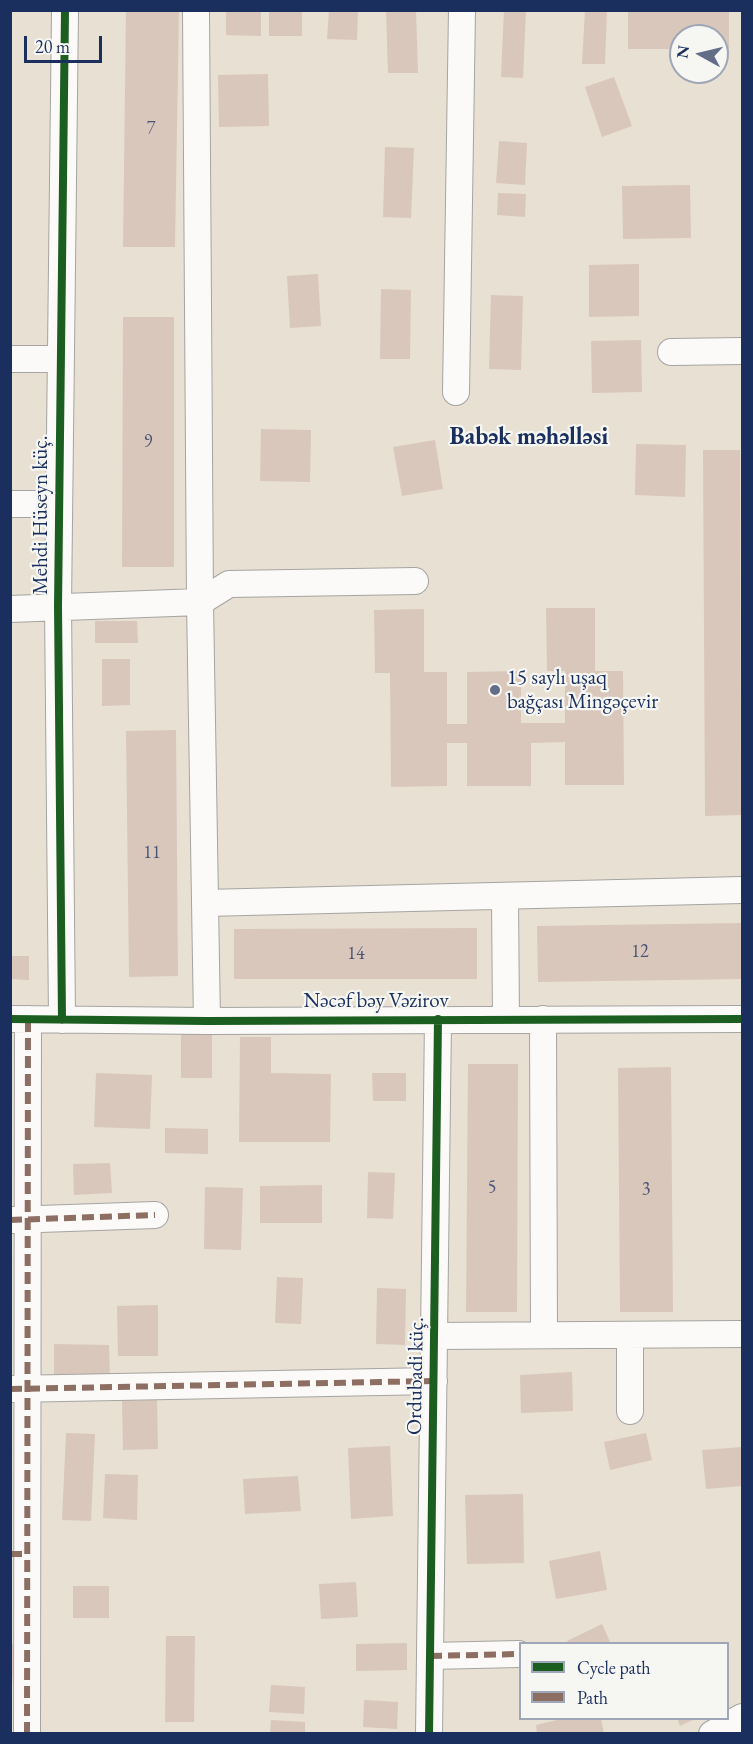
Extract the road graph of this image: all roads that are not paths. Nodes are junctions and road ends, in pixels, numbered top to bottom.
1 (65, 10) edge
2 (196, 10) edge
3 (462, 10) edge
4 (742, 351) edge
5 (671, 352) dead end
6 (10, 360) edge
7 (60, 360) junction
8 (456, 392) dead end
9 (10, 504) edge
10 (59, 504) junction
11 (415, 581) dead end
12 (200, 602) junction
13 (58, 606) junction
14 (10, 609) edge
15 (742, 890) edge
16 (505, 896) junction
17 (205, 903) junction
18 (543, 1018) junction
19 (19, 1019) edge
20 (438, 1019) junction
21 (506, 1019) junction
22 (742, 1019) edge
23 (62, 1020) junction
24 (207, 1021) junction
25 (155, 1215) dead end
26 (19, 1220) edge
27 (742, 1334) edge
28 (544, 1335) junction
29 (630, 1335) junction
30 (434, 1336) junction
31 (434, 1381) junction
32 (19, 1389) edge
33 (630, 1411) dead end
34 (18, 1554) edge
35 (519, 1654) dead end
36 (430, 1656) junction
37 (742, 1717) edge
38 (27, 1734) edge
39 (429, 1734) edge
40 (712, 1734) edge

1 - 7 street, Mehdi Hüseyn küç.
2 - 12 street
3 - 8 street
4 - 5 street
6 - 7 street
7 - 10 street, Mehdi Hüseyn küç.
9 - 10 street
10 - 13 street, Mehdi Hüseyn küç.
11 - 12 street
12 - 13 street
12 - 17 street
13 - 14 street
13 - 23 street, Mehdi Hüseyn küç.
15 - 16 street
16 - 17 street
16 - 21 street
17 - 24 street
18 - 21 street, Nəcəf bəy Vəzirov
18 - 22 street, Nəcəf bəy Vəzirov
18 - 28 street
19 - 23 street, Nəcəf bəy Vəzirov
19 - 26 street
20 - 21 street, Nəcəf bəy Vəzirov
20 - 24 street, Nəcəf bəy Vəzirov
20 - 30 street, Ordubadi küç.
23 - 24 street, Nəcəf bəy Vəzirov
25 - 26 street
26 - 32 street
27 - 29 street
28 - 29 street
28 - 30 street
29 - 33 street
30 - 31 street, Ordubadi küç.
31 - 32 street
31 - 36 street, Ordubadi küç.
32 - 34 street
34 - 38 street
35 - 36 street
36 - 39 street, Ordubadi küç.
37 - 40 street

